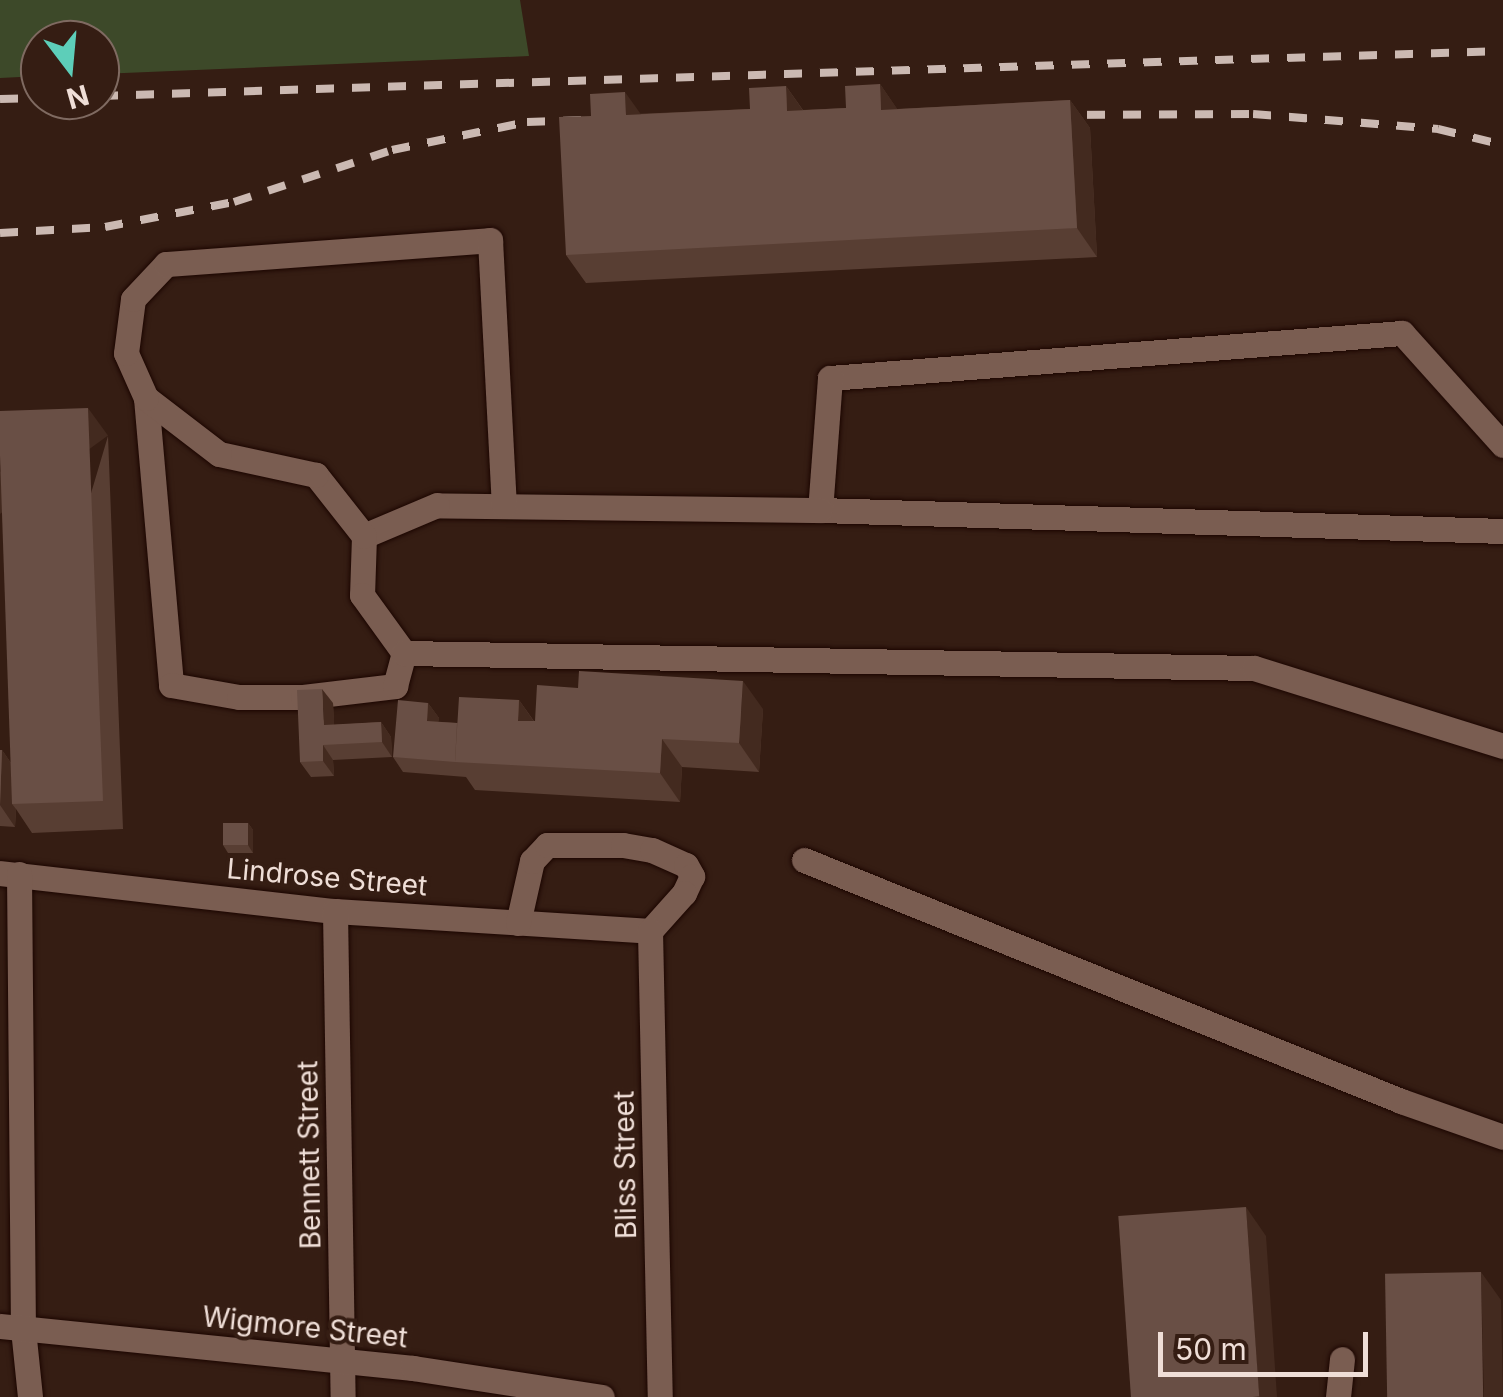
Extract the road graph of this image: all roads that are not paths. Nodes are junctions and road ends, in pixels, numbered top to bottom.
1 (146, 398) junction
2 (1503, 446) edge
3 (504, 506) junction
4 (820, 510) junction
5 (1503, 531) edge
6 (364, 536) junction
7 (404, 653) junction
8 (1503, 746) edge
9 (804, 860) dead end
10 (10, 874) edge
11 (335, 911) junction
12 (518, 923) junction
13 (650, 931) junction
14 (1503, 1137) edge
15 (12, 1328) edge
16 (1342, 1358) dead end
17 (342, 1362) junction
18 (30, 1397) edge
19 (344, 1397) edge
20 (602, 1397) edge
21 (660, 1397) edge
22 (1338, 1397) edge

1 - 3 street
1 - 6 street
1 - 7 street
2 - 4 street
3 - 4 street
3 - 6 street
4 - 5 street
6 - 7 street
7 - 8 street
9 - 14 street
10 - 11 street, Lindrose Street
10 - 15 street
11 - 12 street, Lindrose Street
11 - 17 street, Bennett Street
12 - 13 street, Lindrose Street
12 - 13 street
13 - 21 street, Bliss Street
15 - 17 street, Wigmore Street
15 - 18 street
16 - 22 street
17 - 19 street, Bennett Street
17 - 20 street, Wigmore Street

